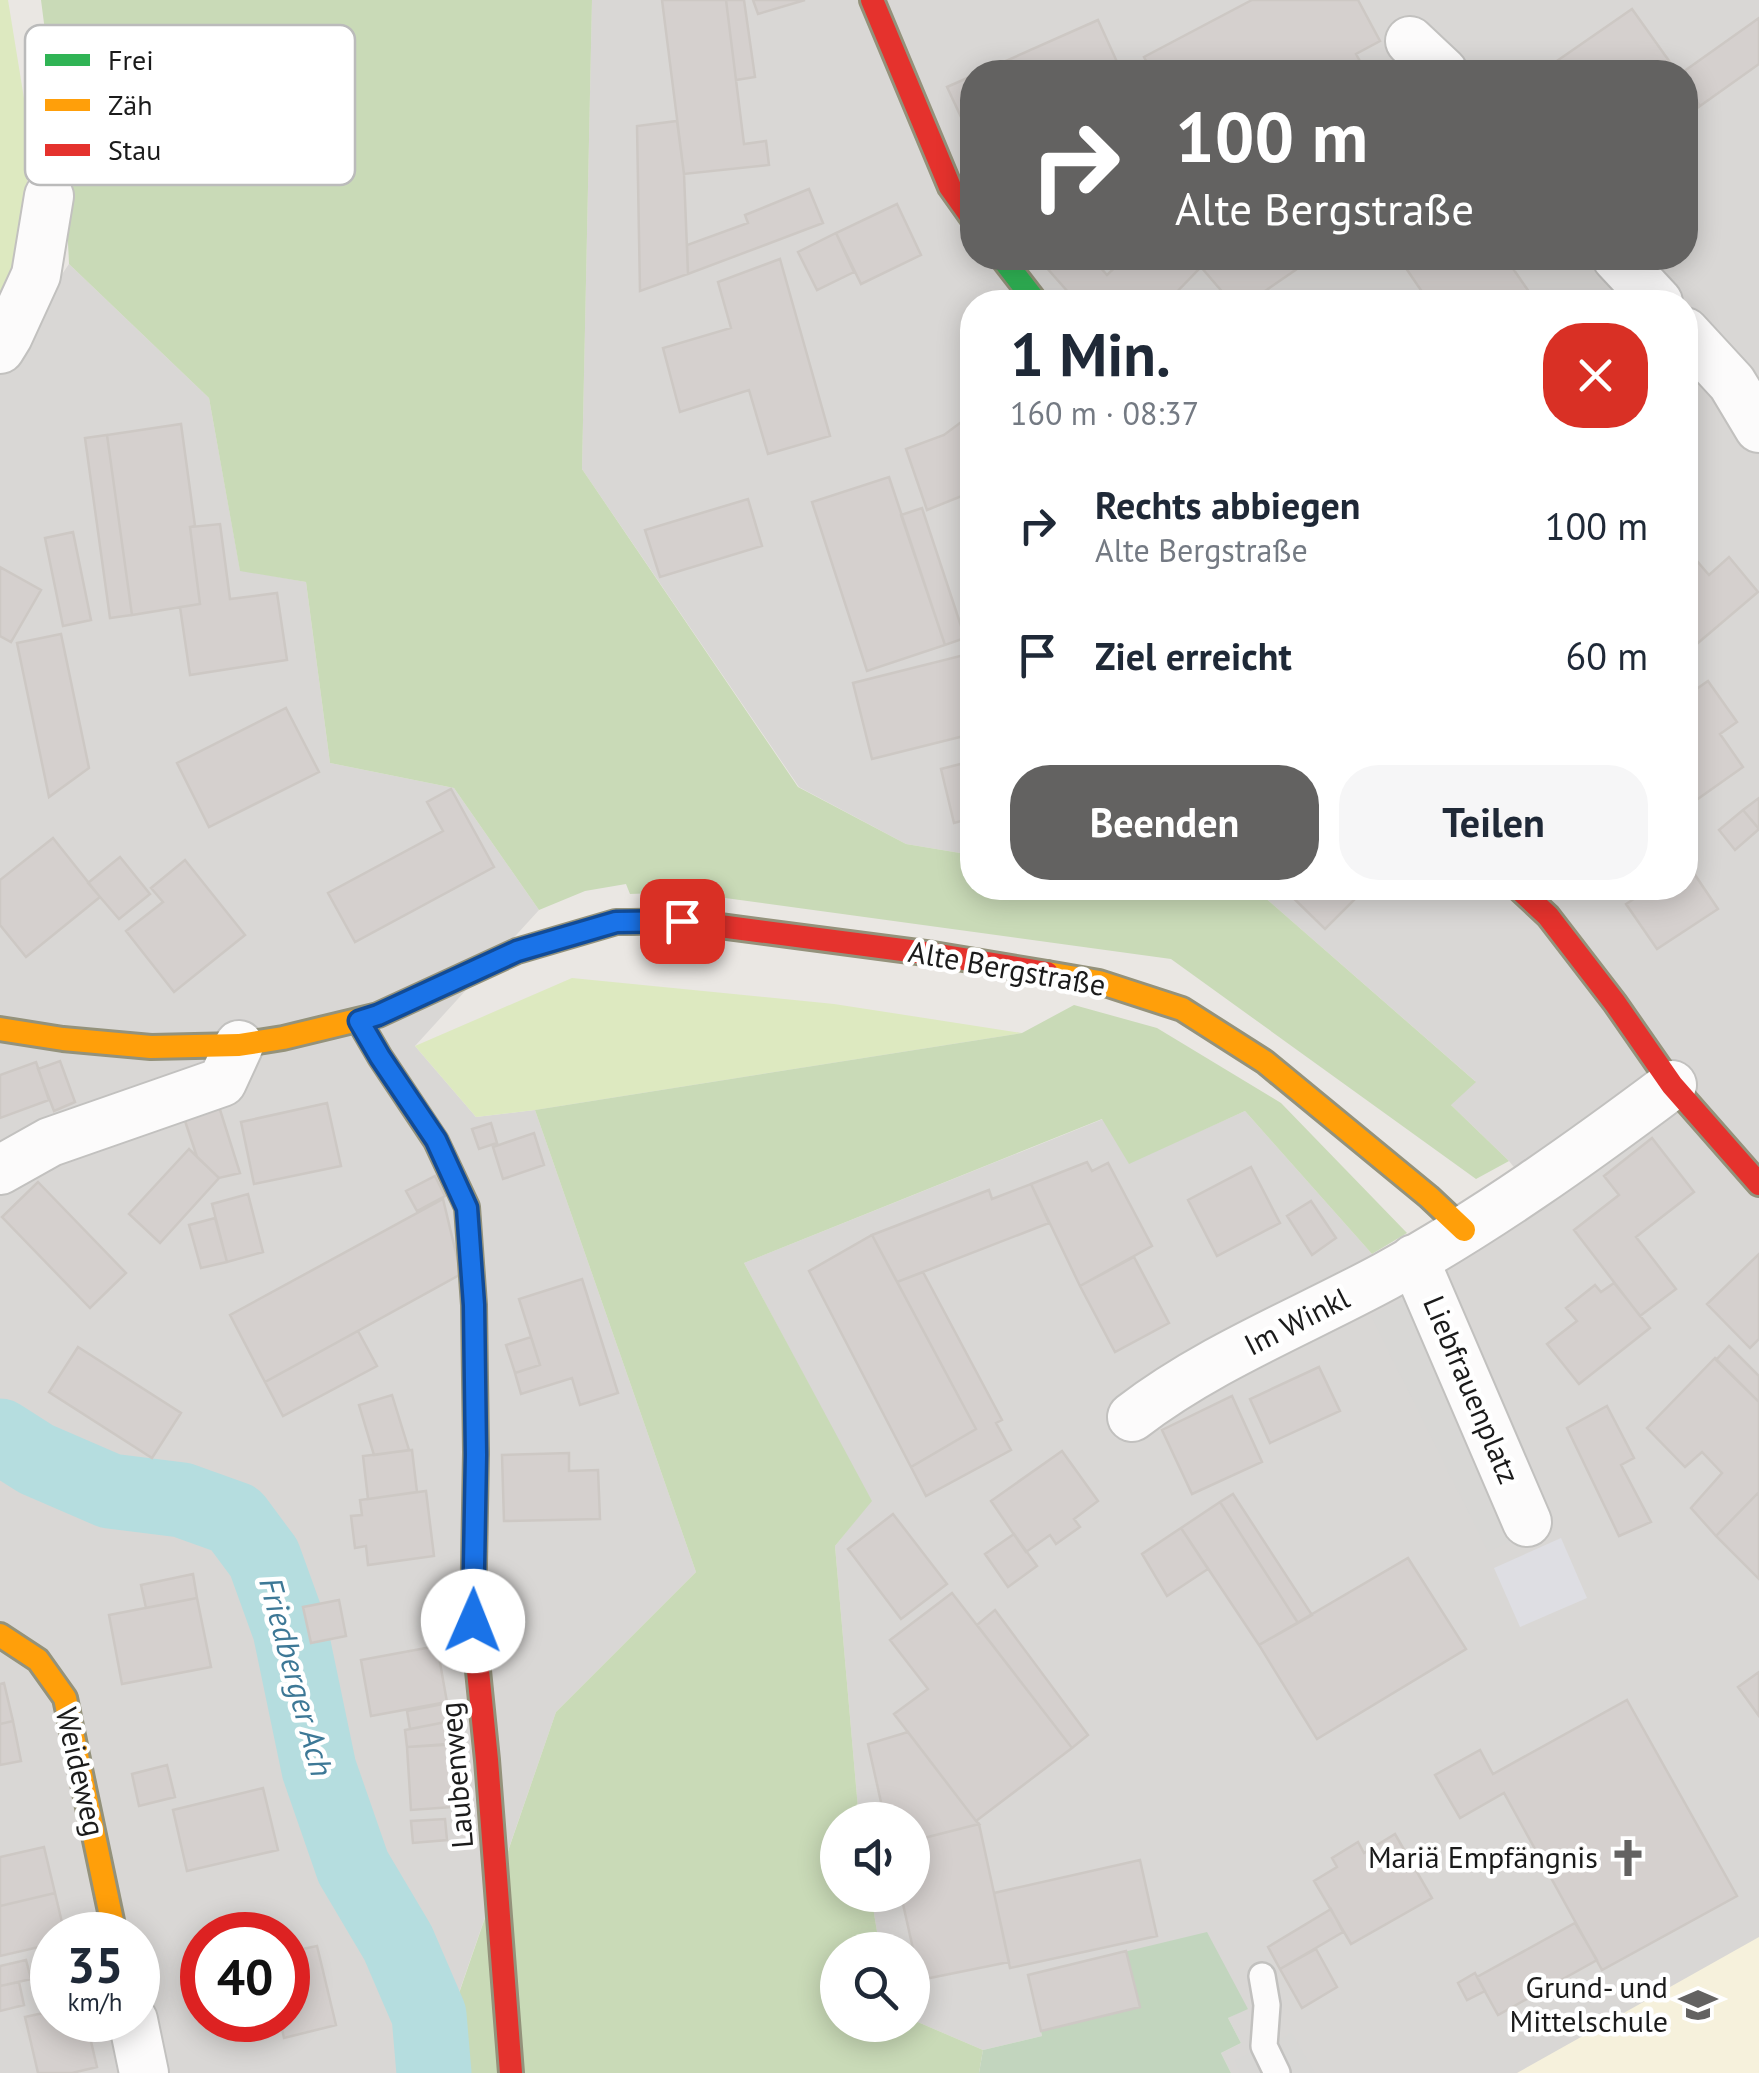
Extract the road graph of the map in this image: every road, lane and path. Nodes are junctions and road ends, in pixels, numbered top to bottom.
1 (872, 0) edge
2 (49, 196) dead end
3 (960, 201) edge
4 (1011, 270) edge
5 (1628, 270) edge
6 (1027, 290) edge
7 (1647, 290) edge
8 (1698, 346) edge
9 (0, 348) edge
10 (1759, 428) edge
11 (1531, 900) edge
12 (359, 1021) junction
13 (0, 1028) edge
14 (239, 1045) junction
15 (1672, 1086) junction
16 (0, 1170) edge
17 (1759, 1184) edge
18 (1464, 1230) junction
19 (1414, 1259) junction
20 (1132, 1417) dead end
21 (1527, 1522) dead end
22 (0, 1635) edge
23 (110, 1912) edge
24 (1262, 1976) dead end
25 (138, 2042) edge
26 (144, 2073) edge
27 (511, 2073) edge
28 (1277, 2073) edge

1 - 3 street
2 - 9 street
4 - 6 street
5 - 7 street
8 - 10 street
11 - 15 street
12 - 14 street, Alte Bergstraße
12 - 18 street, Alte Bergstraße
12 - 27 street, Laubenweg
13 - 14 street, Alte Bergstraße
14 - 16 street
15 - 17 street
15 - 18 street
18 - 19 street, Im Winkl
19 - 20 street, Im Winkl
19 - 21 street, Liebfrauenplatz
22 - 23 street, Weideweg
24 - 28 lane
25 - 26 street

